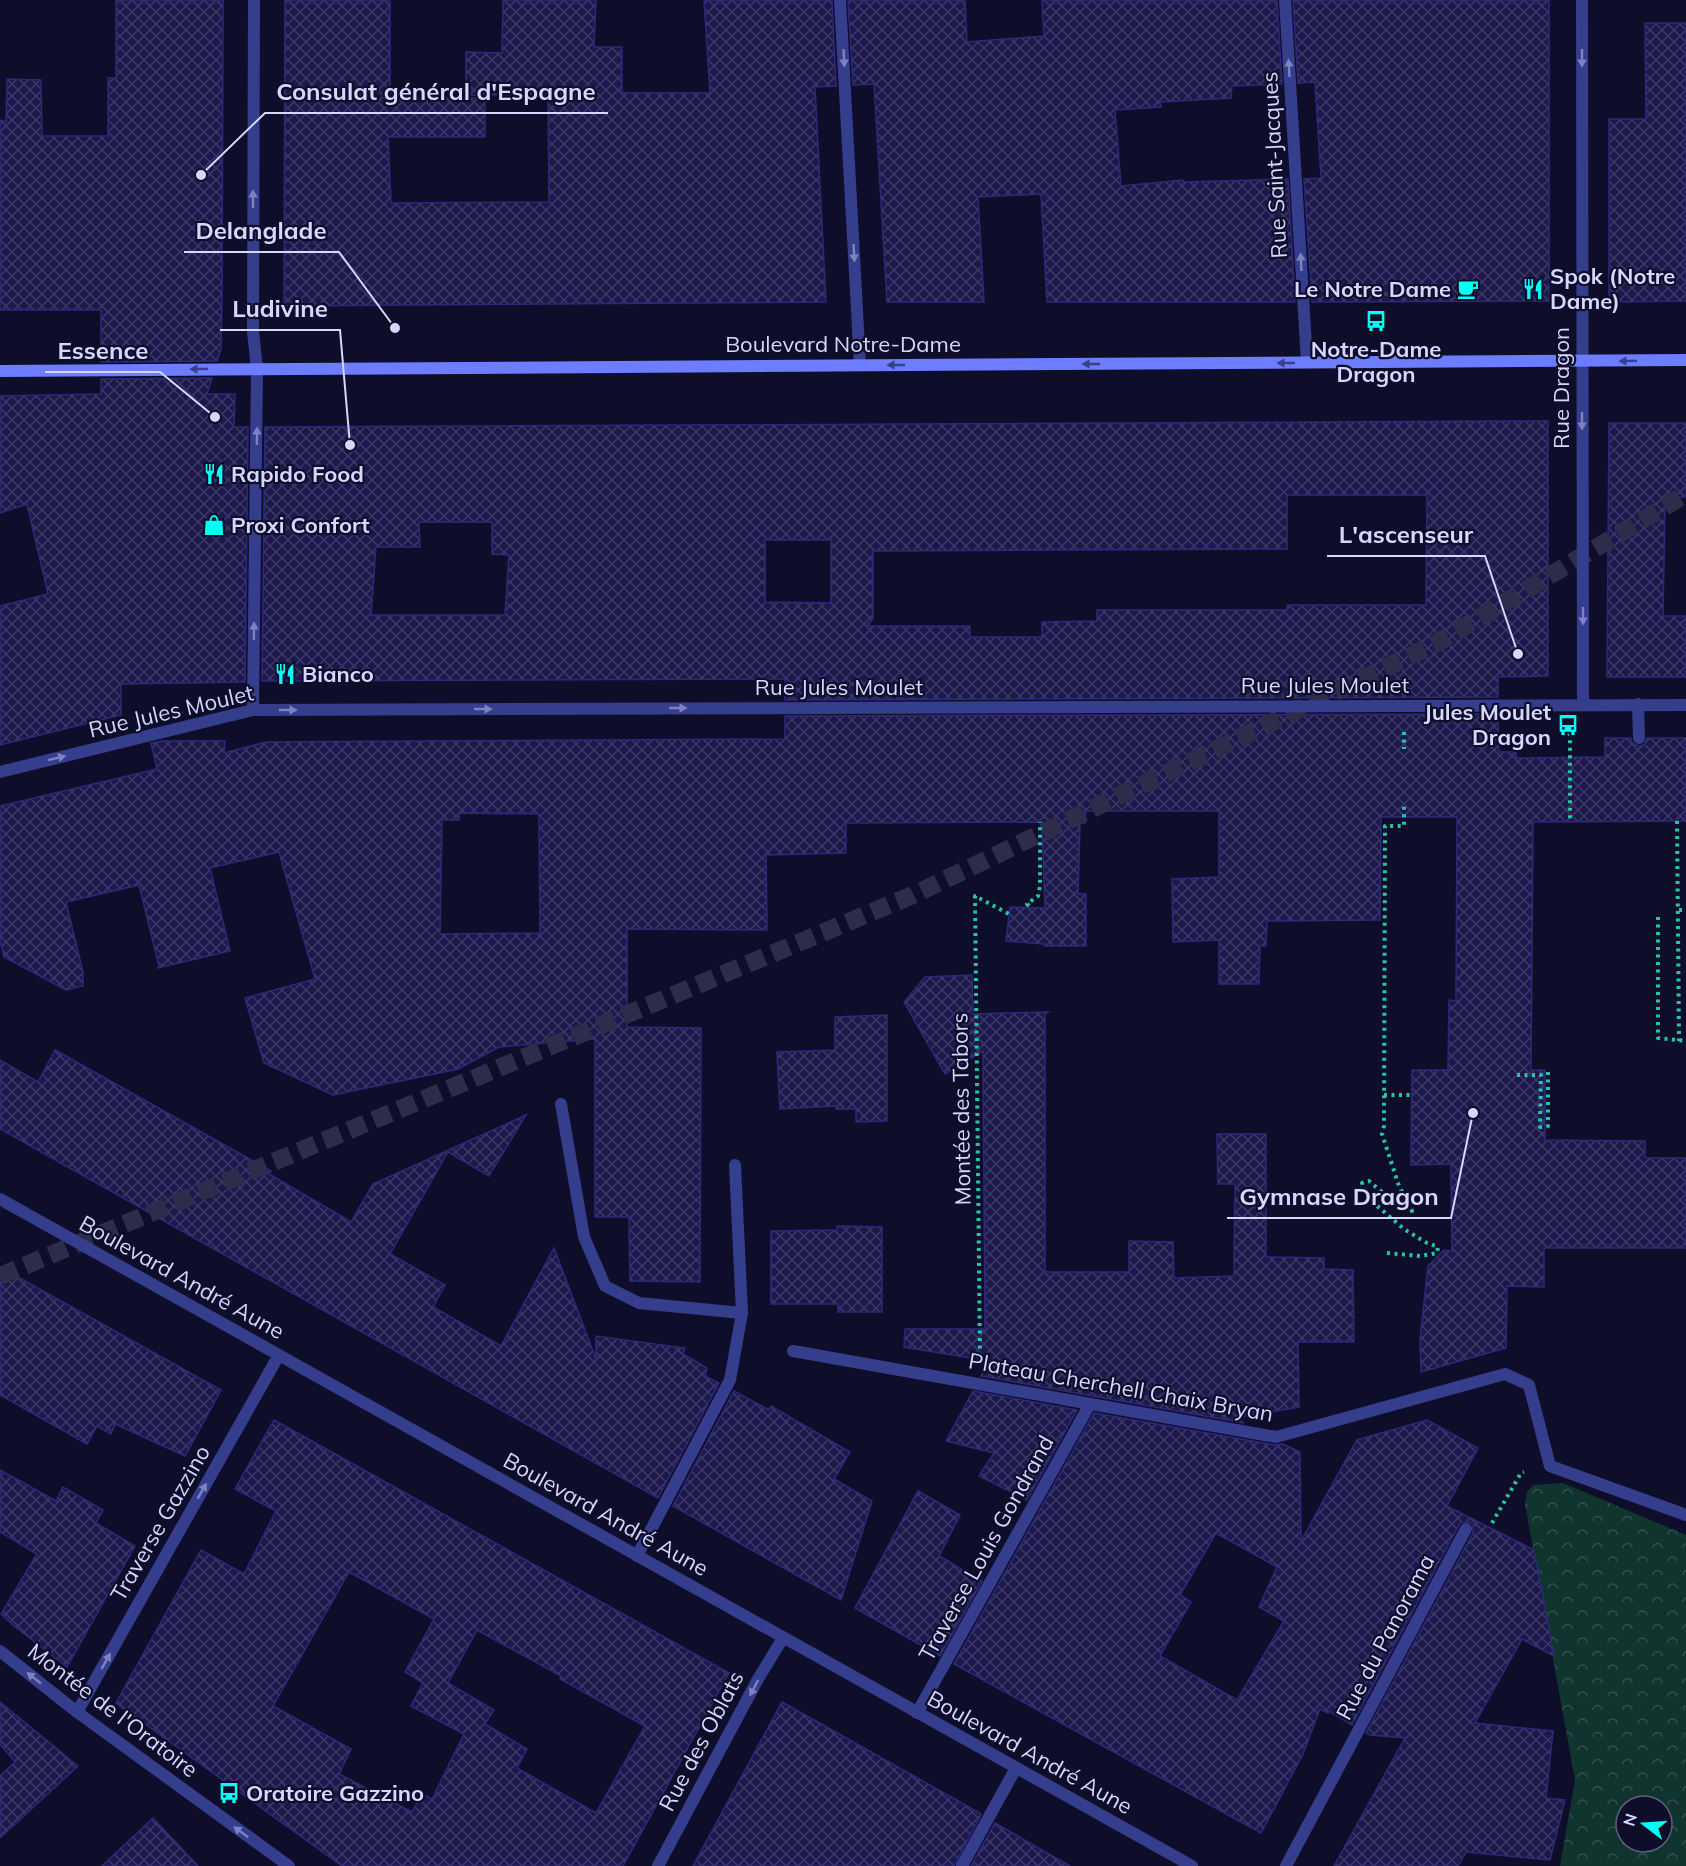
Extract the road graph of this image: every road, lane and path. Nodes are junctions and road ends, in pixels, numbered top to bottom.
1 (254, 0) edge
2 (840, 0) edge
3 (1285, 0) edge
4 (1582, 0) edge
5 (1686, 360) edge
6 (1582, 361) junction
7 (1307, 363) junction
8 (860, 365) junction
9 (257, 368) junction
10 (0, 371) edge
11 (1638, 704) junction
12 (1583, 705) junction
13 (1686, 705) edge
14 (253, 710) junction
15 (1639, 738) dead end
16 (1571, 757) dead end
17 (0, 772) edge
18 (1404, 803) dead end
19 (1677, 821) dead end
20 (1040, 822) dead end
21 (1570, 822) dead end
22 (1029, 906) dead end
23 (1679, 910) junction
24 (1686, 910) edge
25 (1009, 914) dead end
26 (1658, 917) dead end
27 (1679, 1041) junction
28 (1686, 1041) edge
29 (1548, 1070) dead end
30 (1517, 1075) dead end
31 (1384, 1095) junction
32 (1412, 1095) dead end
33 (561, 1104) dead end
34 (735, 1165) dead end
35 (0, 1198) edge
36 (1387, 1253) dead end
37 (742, 1312) junction
38 (793, 1351) dead end
39 (279, 1356) junction
40 (980, 1359) dead end
41 (1090, 1404) junction
42 (1550, 1466) junction
43 (1686, 1515) edge
44 (1466, 1529) joint
45 (637, 1556) junction
46 (783, 1638) junction
47 (0, 1651) edge
48 (77, 1712) junction
49 (917, 1713) junction
50 (1016, 1768) junction
51 (289, 1866) edge
52 (658, 1866) edge
53 (962, 1866) edge
54 (1192, 1866) edge
55 (1286, 1866) edge

9 -> 1 street
2 -> 8 street
7 -> 3 street, Rue Saint-Jacques
4 -> 6 street, Rue Dragon
5 -> 6 street, Boulevard Notre-Dame
6 - 7 street, Boulevard Notre-Dame
6 -> 12 street, Rue Dragon
7 -> 8 street, Boulevard Notre-Dame
8 - 9 street, Boulevard Notre-Dame
9 -> 10 street, Boulevard Notre-Dame
14 -> 9 street
11 - 12 street, Rue Jules Moulet
11 - 13 street, Rue Jules Moulet
11 - 15 street
14 -> 12 street, Rue Jules Moulet
17 -> 14 street, Rue Jules Moulet
16 - 21 path
18 - 31 path
19 - 23 path
20 - 22 path
23 - 24 path
23 - 27 path
25 - 40 path, Montée des Tabors
26 - 27 path
27 - 28 path
29 - 30 path
31 - 32 path
31 - 36 path
33 - 37 street
34 - 37 street
35 - 39 street, Boulevard André Aune
37 - 45 street
38 - 41 street, Plateau Cherchell Chaix Bryan
39 - 45 street, Boulevard André Aune
48 -> 39 street, Traverse Gazzino
41 - 42 street, Plateau Cherchell Chaix Bryan
41 - 49 street, Traverse Louis Gondrand
42 - 43 street
42 - 44 path
44 - 55 street, Rue du Panorama
45 - 46 street, Boulevard André Aune
46 - 49 street, Boulevard André Aune
46 -> 52 street, Rue des Oblats
48 -> 47 street, Montée de l'Oratoire
51 -> 48 street, Montée de l'Oratoire
49 - 50 street, Boulevard André Aune
50 - 53 street
50 - 54 street, Boulevard André Aune

